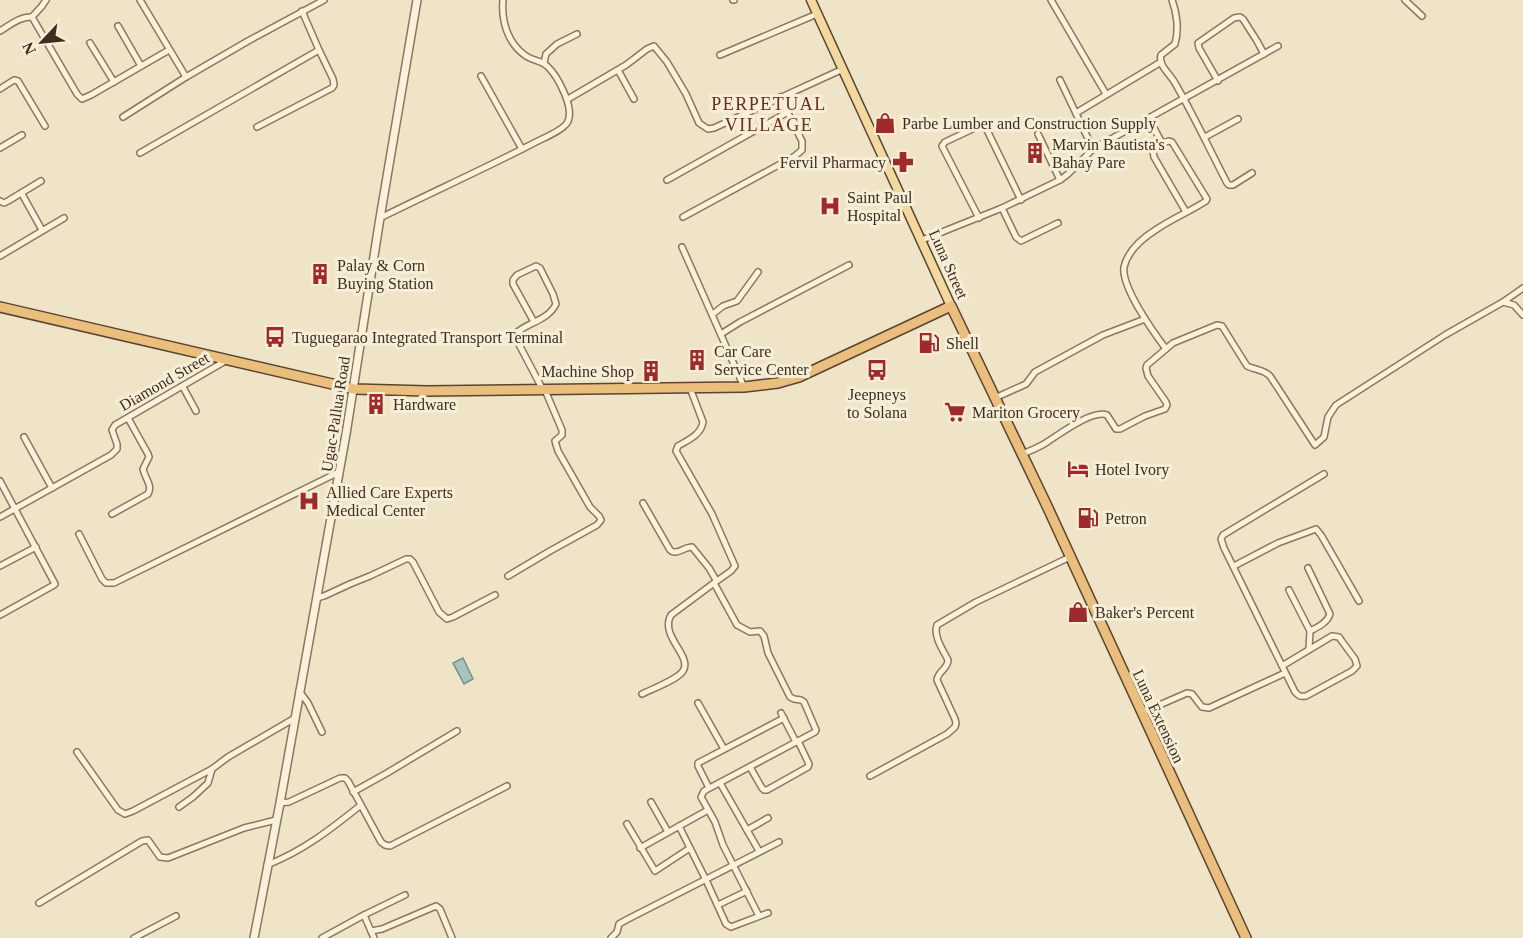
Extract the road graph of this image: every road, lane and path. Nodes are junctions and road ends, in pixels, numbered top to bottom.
1 (46, 0) edge
2 (140, 0) edge
3 (324, 0) edge
4 (417, 0) edge
5 (503, 0) edge
6 (811, 0) edge
7 (1051, 0) edge
8 (1172, 0) edge
9 (1405, 0) edge
10 (302, 11) junction
11 (817, 14) junction
12 (1422, 16) dead end
13 (32, 17) junction
14 (118, 26) dead end
15 (0, 31) edge
16 (577, 34) dead end
17 (90, 43) dead end
18 (1278, 46) dead end
19 (169, 50) junction
20 (319, 51) junction
21 (1264, 54) junction
22 (720, 55) dead end
23 (1161, 62) junction
24 (544, 63) junction
25 (141, 66) junction
26 (843, 69) junction
27 (618, 70) junction
28 (481, 76) dead end
29 (186, 77) junction
30 (1060, 80) dead end
31 (1218, 81) junction
32 (114, 82) junction
33 (0, 89) edge
34 (1106, 94) junction
35 (780, 97) junction
36 (568, 99) junction
37 (634, 99) dead end
38 (1185, 100) junction
39 (788, 112) junction
40 (1076, 113) junction
41 (123, 117) dead end
42 (1149, 119) junction
43 (1238, 119) dead end
44 (45, 126) dead end
45 (257, 127) dead end
46 (1038, 134) dead end
47 (22, 135) dead end
48 (1205, 137) junction
49 (1162, 143) junction
50 (0, 148) edge
51 (522, 149) junction
52 (1093, 150) junction
53 (140, 153) dead end
54 (1252, 173) dead end
55 (667, 180) dead end
56 (1060, 180) junction
57 (40, 181) dead end
58 (22, 194) junction
59 (1021, 200) junction
60 (0, 201) edge
61 (1002, 208) junction
62 (1186, 212) junction
63 (64, 218) dead end
64 (380, 218) junction
65 (683, 218) dead end
66 (979, 218) junction
67 (1058, 223) dead end
68 (42, 230) junction
69 (922, 240) junction
70 (682, 247) dead end
71 (0, 256) edge
72 (849, 265) dead end
73 (758, 272) dead end
74 (1523, 288) edge
75 (1503, 302) junction
76 (951, 306) junction
77 (0, 307) edge
78 (712, 314) junction
79 (1523, 315) edge
80 (1145, 319) junction
81 (534, 322) junction
82 (721, 334) junction
83 (1166, 349) junction
84 (227, 360) junction
85 (183, 387) junction
86 (744, 387) junction
87 (354, 388) junction
88 (690, 388) junction
89 (544, 390) junction
90 (995, 398) junction
91 (196, 411) dead end
92 (128, 418) junction
93 (24, 437) dead end
94 (1022, 454) junction
95 (339, 472) junction
96 (1324, 474) dead end
97 (0, 481) edge
98 (52, 488) junction
99 (643, 503) dead end
100 (1047, 506) joint
101 (16, 509) junction
102 (112, 514) dead end
103 (0, 517) edge
104 (78, 534) dead end
105 (36, 547) junction
106 (1070, 557) junction
107 (0, 566) edge
108 (1234, 566) junction
109 (1308, 568) dead end
110 (508, 576) dead end
111 (715, 582) junction
112 (1289, 590) dead end
113 (495, 595) dead end
114 (317, 598) junction
115 (1359, 602) dead end
116 (0, 615) edge
117 (1310, 631) junction
118 (1309, 649) junction
119 (1282, 666) junction
120 (1285, 673) junction
121 (299, 691) junction
122 (642, 694) dead end
123 (698, 703) dead end
124 (1141, 713) junction
125 (295, 718) junction
126 (457, 731) dead end
127 (322, 732) dead end
128 (797, 742) junction
129 (724, 749) junction
130 (77, 752) dead end
131 (750, 767) junction
132 (212, 769) junction
133 (870, 776) dead end
134 (720, 783) junction
135 (507, 786) dead end
136 (709, 788) junction
137 (353, 792) junction
138 (280, 802) junction
139 (651, 802) dead end
140 (361, 805) junction
141 (179, 807) dead end
142 (708, 810) junction
143 (768, 818) dead end
144 (276, 820) junction
145 (627, 824) dead end
146 (679, 826) junction
147 (747, 830) junction
148 (668, 832) junction
149 (779, 842) dead end
150 (640, 848) junction
151 (690, 848) junction
152 (759, 852) junction
153 (267, 865) junction
154 (734, 865) junction
155 (706, 880) junction
156 (747, 891) junction
157 (405, 896) dead end
158 (39, 903) dead end
159 (718, 905) junction
160 (768, 913) dead end
161 (364, 915) junction
162 (176, 916) dead end
163 (759, 916) junction
164 (371, 931) junction
165 (134, 938) edge
166 (254, 938) edge
167 (322, 938) edge
168 (374, 938) edge
169 (452, 938) edge
170 (611, 938) edge
171 (1246, 938) edge

1 - 13 street
2 - 19 street
3 - 10 street
4 - 64 street, Ugac-Pallua Road
5 - 24 street
6 - 11 main road, Luna Street
7 - 34 street
8 - 23 street
9 - 12 street
10 - 20 street
10 - 29 street
11 - 22 street
11 - 26 main road, Luna Street
13 - 15 street
13 - 32 street
14 - 25 street
16 - 24 street
17 - 32 street
18 - 21 street
19 - 25 street
19 - 29 street
20 - 45 street
20 - 53 street
21 - 31 street
21 - 31 street
23 - 34 street
23 - 38 street
24 - 36 street
25 - 32 street
26 - 35 street
26 - 69 main road, Luna Street
27 - 35 street
27 - 36 street
27 - 37 street
28 - 51 street
29 - 41 street
30 - 40 street
31 - 38 street
33 - 44 street
34 - 40 street
35 - 39 street
36 - 51 street
38 - 42 street
38 - 48 street
39 - 55 street
39 - 65 street
40 - 52 street
42 - 49 street
42 - 52 street
43 - 48 street
46 - 56 street
47 - 50 street
48 - 54 street
49 - 62 street
49 - 62 street
51 - 64 street
52 - 56 street
56 - 59 street
57 - 58 street
58 - 60 street
58 - 68 street
59 - 61 street
59 - 66 street
61 - 66 street
61 - 67 street
62 - 80 street
63 - 68 street
64 - 87 street, Ugac-Pallua Road
66 - 69 street
68 - 71 street
69 - 76 main road, Luna Street
70 - 78 street
72 - 82 street
73 - 78 street
74 - 75 street
75 - 79 street
75 - 83 street
76 - 86 highway
76 - 90 highway, Luna Street
77 - 84 highway
78 - 82 street
80 - 83 street
80 - 90 street
81 - 81 street
81 - 89 street
82 - 86 street
83 - 94 street
84 - 85 street, Diamond Street
84 - 87 highway
85 - 91 street
85 - 92 street, Diamond Street
86 - 88 highway
87 - 89 highway
87 - 95 street, Ugac-Pallua Road
88 - 89 highway
88 - 111 street
89 - 110 street
90 - 94 highway, Luna Street
92 - 98 street, Diamond Street
92 - 102 street
93 - 98 street
94 - 100 highway, Luna Street
95 - 104 street
95 - 114 street, Ugac-Pallua Road
96 - 108 street
97 - 101 street
98 - 101 street, Diamond Street
99 - 111 street
100 - 106 highway, Luna Extension
101 - 103 street, Diamond Street
101 - 105 street
105 - 107 street
105 - 116 street
106 - 124 highway, Luna Extension
106 - 133 street
108 - 115 street
108 - 119 street
109 - 117 street
111 - 122 street
111 - 128 street
112 - 117 street
113 - 114 street
114 - 121 street, Ugac-Pallua Road
117 - 118 street
118 - 119 street
118 - 120 street
119 - 120 street
120 - 124 street
121 - 125 street, Ugac-Pallua Road
121 - 127 street
123 - 129 street
124 - 171 highway, Luna Extension
125 - 132 street
125 - 138 street, Ugac-Pallua Road
126 - 137 street
128 - 129 street
128 - 131 street
128 - 131 street
129 - 136 street
130 - 132 street
131 - 134 street
132 - 141 street
134 - 136 street
134 - 147 street
135 - 140 street
136 - 142 street
137 - 138 street
137 - 140 street
138 - 144 street, Ugac-Pallua Road
139 - 148 street
140 - 153 street
142 - 146 street
142 - 154 street
143 - 147 street
144 - 153 street, Ugac-Pallua Road
144 - 158 street
145 - 150 street
146 - 148 street
146 - 151 street
147 - 152 street
148 - 150 street
149 - 152 street
150 - 151 street
151 - 155 street
152 - 154 street
153 - 166 street, Ugac-Pallua Road
154 - 155 street
154 - 156 street
155 - 159 street
155 - 170 street
156 - 159 street
156 - 163 street
157 - 161 street
159 - 163 street
160 - 163 street
161 - 164 street
161 - 167 street
162 - 165 street
164 - 168 street
164 - 169 street

